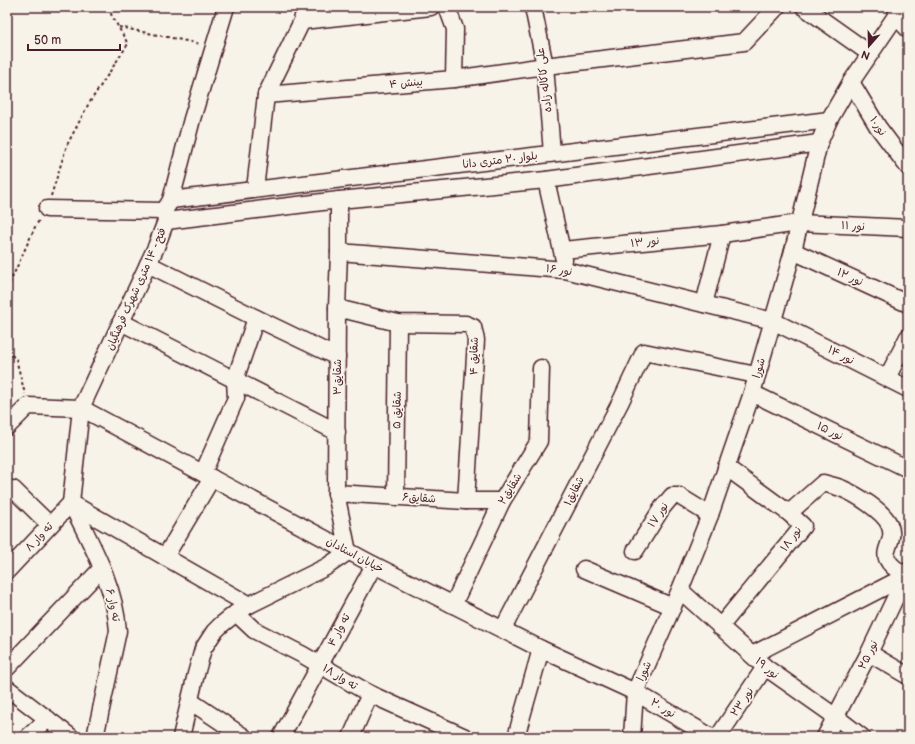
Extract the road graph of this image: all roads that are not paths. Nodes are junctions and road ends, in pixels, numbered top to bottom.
1 (226, 7) edge
2 (430, 7) edge
3 (446, 7) edge
4 (533, 7) edge
5 (777, 7) edge
6 (804, 7) edge
7 (899, 11) edge
8 (303, 14) edge
9 (908, 29) edge
10 (869, 53) junction
11 (545, 66) junction
12 (454, 79) junction
13 (850, 82) junction
14 (266, 95) junction
15 (829, 120) junction
16 (819, 143) junction
17 (552, 153) junction
18 (908, 167) edge
19 (546, 180) junction
20 (255, 189) junction
21 (339, 200) junction
22 (47, 209) road end
23 (167, 211) junction
24 (799, 223) junction
25 (908, 228) edge
26 (722, 234) junction
27 (563, 250) junction
28 (792, 251) junction
29 (339, 252) junction
30 (148, 264) junction
31 (565, 270) junction
32 (704, 304) junction
33 (908, 304) edge
34 (337, 308) junction
35 (256, 318) junction
36 (773, 321) junction
37 (121, 322) junction
38 (398, 323) junction
39 (908, 337) edge
40 (337, 357) junction
41 (541, 368) dead end
42 (756, 375) junction
43 (887, 378) junction
44 (234, 380) junction
45 (908, 389) edge
46 (752, 393) junction
47 (81, 408) junction
48 (7, 426) edge
49 (337, 432) junction
50 (726, 466) junction
51 (908, 470) edge
52 (208, 476) junction
53 (13, 489) dead end
54 (336, 493) junction
55 (396, 497) junction
56 (466, 500) junction
57 (502, 501) junction
58 (71, 503) junction
59 (789, 513) junction
60 (710, 515) junction
61 (50, 525) junction
62 (635, 550) dead end
63 (348, 552) junction
64 (165, 556) junction
65 (374, 565) junction
66 (102, 568) junction
67 (584, 569) dead end
68 (7, 571) edge
69 (907, 575) edge
70 (680, 590) junction
71 (454, 605) junction
72 (673, 607) junction
73 (243, 609) junction
74 (720, 627) junction
75 (503, 629) junction
76 (541, 649) junction
77 (870, 653) junction
78 (752, 655) junction
79 (320, 665) junction
80 (765, 667) junction
81 (7, 668) edge
82 (908, 676) edge
83 (7, 688) edge
84 (635, 692) junction
85 (370, 694) junction
86 (190, 701) junction
87 (836, 717) junction
88 (48, 719) junction
89 (28, 737) edge
90 (71, 737) edge
91 (95, 737) edge
92 (181, 737) edge
93 (244, 737) edge
94 (281, 737) edge
95 (351, 737) edge
96 (465, 737) edge
97 (516, 737) edge
98 (632, 737) edge
99 (711, 737) edge
100 (718, 737) edge
101 (825, 737) edge
102 (862, 737) edge

1 - 23 street, فتح - ۱۴ متری شهرک فرهنگیان
2 - 8 street
3 - 12 street
4 - 11 street, علی کاکاله زاده
5 - 11 street, بینش ۴
6 - 10 street
7 - 9 street
7 - 10 street, شورا
8 - 14 street
10 - 13 street, شورا
11 - 12 street, بینش ۴
11 - 17 street, علی کاکاله زاده
12 - 14 street, بینش ۴
13 - 15 street, شورا
13 - 18 street, نور۱۰
14 - 20 street
15 - 16 street, شورا
15 - 17 street, بلوار ۲۰ متری دانا
16 - 19 street
16 - 24 street, شورا
17 - 20 street, بلوار ۲۰ متری دانا
19 - 21 street
19 - 27 street
20 - 23 street, بلوار ۲۰ متری دانا
21 - 23 street
21 - 29 street, شقایق۳
22 - 23 street
23 - 30 street, فتح - ۱۴ متری شهرک فرهنگیان
24 - 25 street, نور ۱۱
24 - 26 street, نور ۱۳
24 - 28 street, شورا
26 - 27 street, نور ۱۳
26 - 32 street
27 - 31 street
28 - 33 street, نور ۱۲
28 - 36 street, شورا
29 - 31 street, نور ۱۶
29 - 34 street, شقایق۳
30 - 35 street
30 - 37 street, فتح - ۱۴ متری شهرک فرهنگیان
31 - 32 street, نور ۱۶
32 - 36 street, نور ۱۶
34 - 38 street, شقایق ۴
34 - 40 street, شقایق۳
35 - 40 street
35 - 44 street
36 - 42 street, شورا
36 - 43 street, نور ۱۴
37 - 44 street
37 - 47 street, فتح - ۱۴ متری شهرک فرهنگیان
38 - 55 street, شقایق ۵
38 - 56 street, شقایق ۴
39 - 43 street
40 - 49 street, شقایق۳
41 - 57 street, شقایق۲
42 - 46 street, شورا
42 - 75 street, شقایق۱
43 - 45 street, نور ۱۴
44 - 49 street
44 - 52 street
46 - 50 street, شورا
46 - 51 street, نور ۱۵
47 - 48 street
47 - 52 street, خیابان استادان
47 - 58 street, فتح - ۱۴ متری شهرک فرهنگیان
49 - 54 street, شقایق۳
50 - 59 street, نور ۱۸
50 - 60 street, شورا
52 - 63 street, خیابان استادان
52 - 64 street
53 - 61 street
54 - 55 street, شقایق۶
54 - 63 street, شقایق۳
55 - 56 street, شقایق۶
56 - 57 street, شقایق۶
57 - 71 street, شقایق۲
58 - 61 street, ته وار ۸
58 - 64 street, ته وار ۱۸
58 - 66 street, ته وار ۶
59 - 69 street
59 - 74 street, نور ۱۸
60 - 62 street, نور ۱۷
60 - 70 street, شورا
61 - 68 street, ته وار ۸
63 - 65 street, خیابان استادان
63 - 73 street
64 - 73 street, ته وار ۱۸
65 - 71 street, خیابان استادان
65 - 79 street, ته وار ۴
66 - 81 street
66 - 91 street, ته وار ۶
67 - 72 street
69 - 77 street, نور ۲۵
69 - 78 street
70 - 72 street, شورا
70 - 74 street, نور ۱۹
71 - 75 street, خیابان استادان
72 - 84 street, شورا
73 - 79 street, ته وار ۱۸
73 - 86 street
74 - 78 street, نور ۱۹
75 - 76 street, خیابان استادان
76 - 84 street, خیابان استادان
76 - 97 street
77 - 82 street
77 - 87 street, نور ۲۵
78 - 80 street, نور ۱۹
79 - 85 street, ته وار ۱۸
79 - 94 street, ته وار ۴
80 - 87 street, نور ۱۹
80 - 100 street, نور ۲۳
83 - 88 street
84 - 98 street, شورا
84 - 99 street, نور ۲۰
85 - 95 street
85 - 96 street, ته وار ۱۸
86 - 92 street
86 - 93 street
87 - 101 street, نور ۲۵
87 - 102 street, نور ۱۹
88 - 89 street
88 - 90 street

